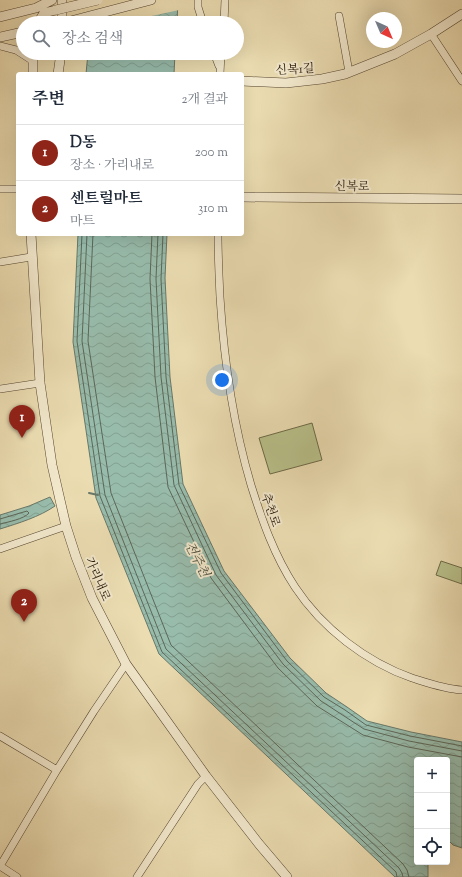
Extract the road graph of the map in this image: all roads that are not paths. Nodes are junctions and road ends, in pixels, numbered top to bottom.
1 (52, 0) edge
2 (62, 0) edge
3 (98, 0) edge
4 (151, 0) edge
5 (198, 0) edge
6 (225, 0) edge
7 (36, 4) edge
8 (462, 14) edge
9 (35, 16) edge
10 (42, 16) edge
11 (63, 16) edge
12 (90, 16) edge
13 (201, 16) edge
14 (224, 16) edge
15 (340, 16) dead end
16 (0, 17) edge
17 (16, 34) edge
18 (431, 34) junction
19 (0, 37) edge
20 (0, 46) edge
21 (16, 50) edge
22 (33, 60) edge
23 (59, 60) edge
24 (216, 60) edge
25 (221, 60) edge
26 (220, 71) edge
27 (33, 72) edge
28 (58, 72) edge
29 (349, 72) junction
30 (244, 81) edge
31 (462, 81) edge
32 (0, 189) edge
33 (16, 189) edge
34 (244, 197) edge
35 (462, 199) edge
36 (31, 236) edge
37 (218, 236) edge
38 (31, 257) junction
39 (0, 262) edge
40 (40, 383) junction
41 (0, 385) edge
42 (0, 389) edge
43 (66, 526) junction
44 (0, 549) edge
45 (126, 664) junction
46 (462, 690) edge
47 (0, 736) edge
48 (57, 770) junction
49 (206, 776) junction
50 (0, 866) edge
51 (17, 877) edge
52 (137, 877) edge
53 (287, 877) edge

1 - 7 street
2 - 11 street
3 - 10 street, bridge
4 - 12 street
5 - 13 street
6 - 14 street
7 - 9 street
7 - 16 street
8 - 18 street, 신복1길
15 - 29 street
17 - 19 street
18 - 29 street, 신복1길
18 - 31 street
20 - 21 street
22 - 27 street
23 - 28 street
24 - 26 street
25 - 26 street
29 - 30 street, 신복1길
32 - 33 street
34 - 35 street, 신복로
36 - 38 street, 가리내로
37 - 46 street, 추천로
38 - 39 street
38 - 40 street, 가리내로
40 - 42 street
40 - 43 street, 가리내로
41 - 42 street
43 - 44 street
43 - 45 street, 가리내로
45 - 48 street
45 - 49 street, 가리내로
47 - 48 street
48 - 50 street
49 - 52 street
49 - 53 street, 가리내로
50 - 51 street

